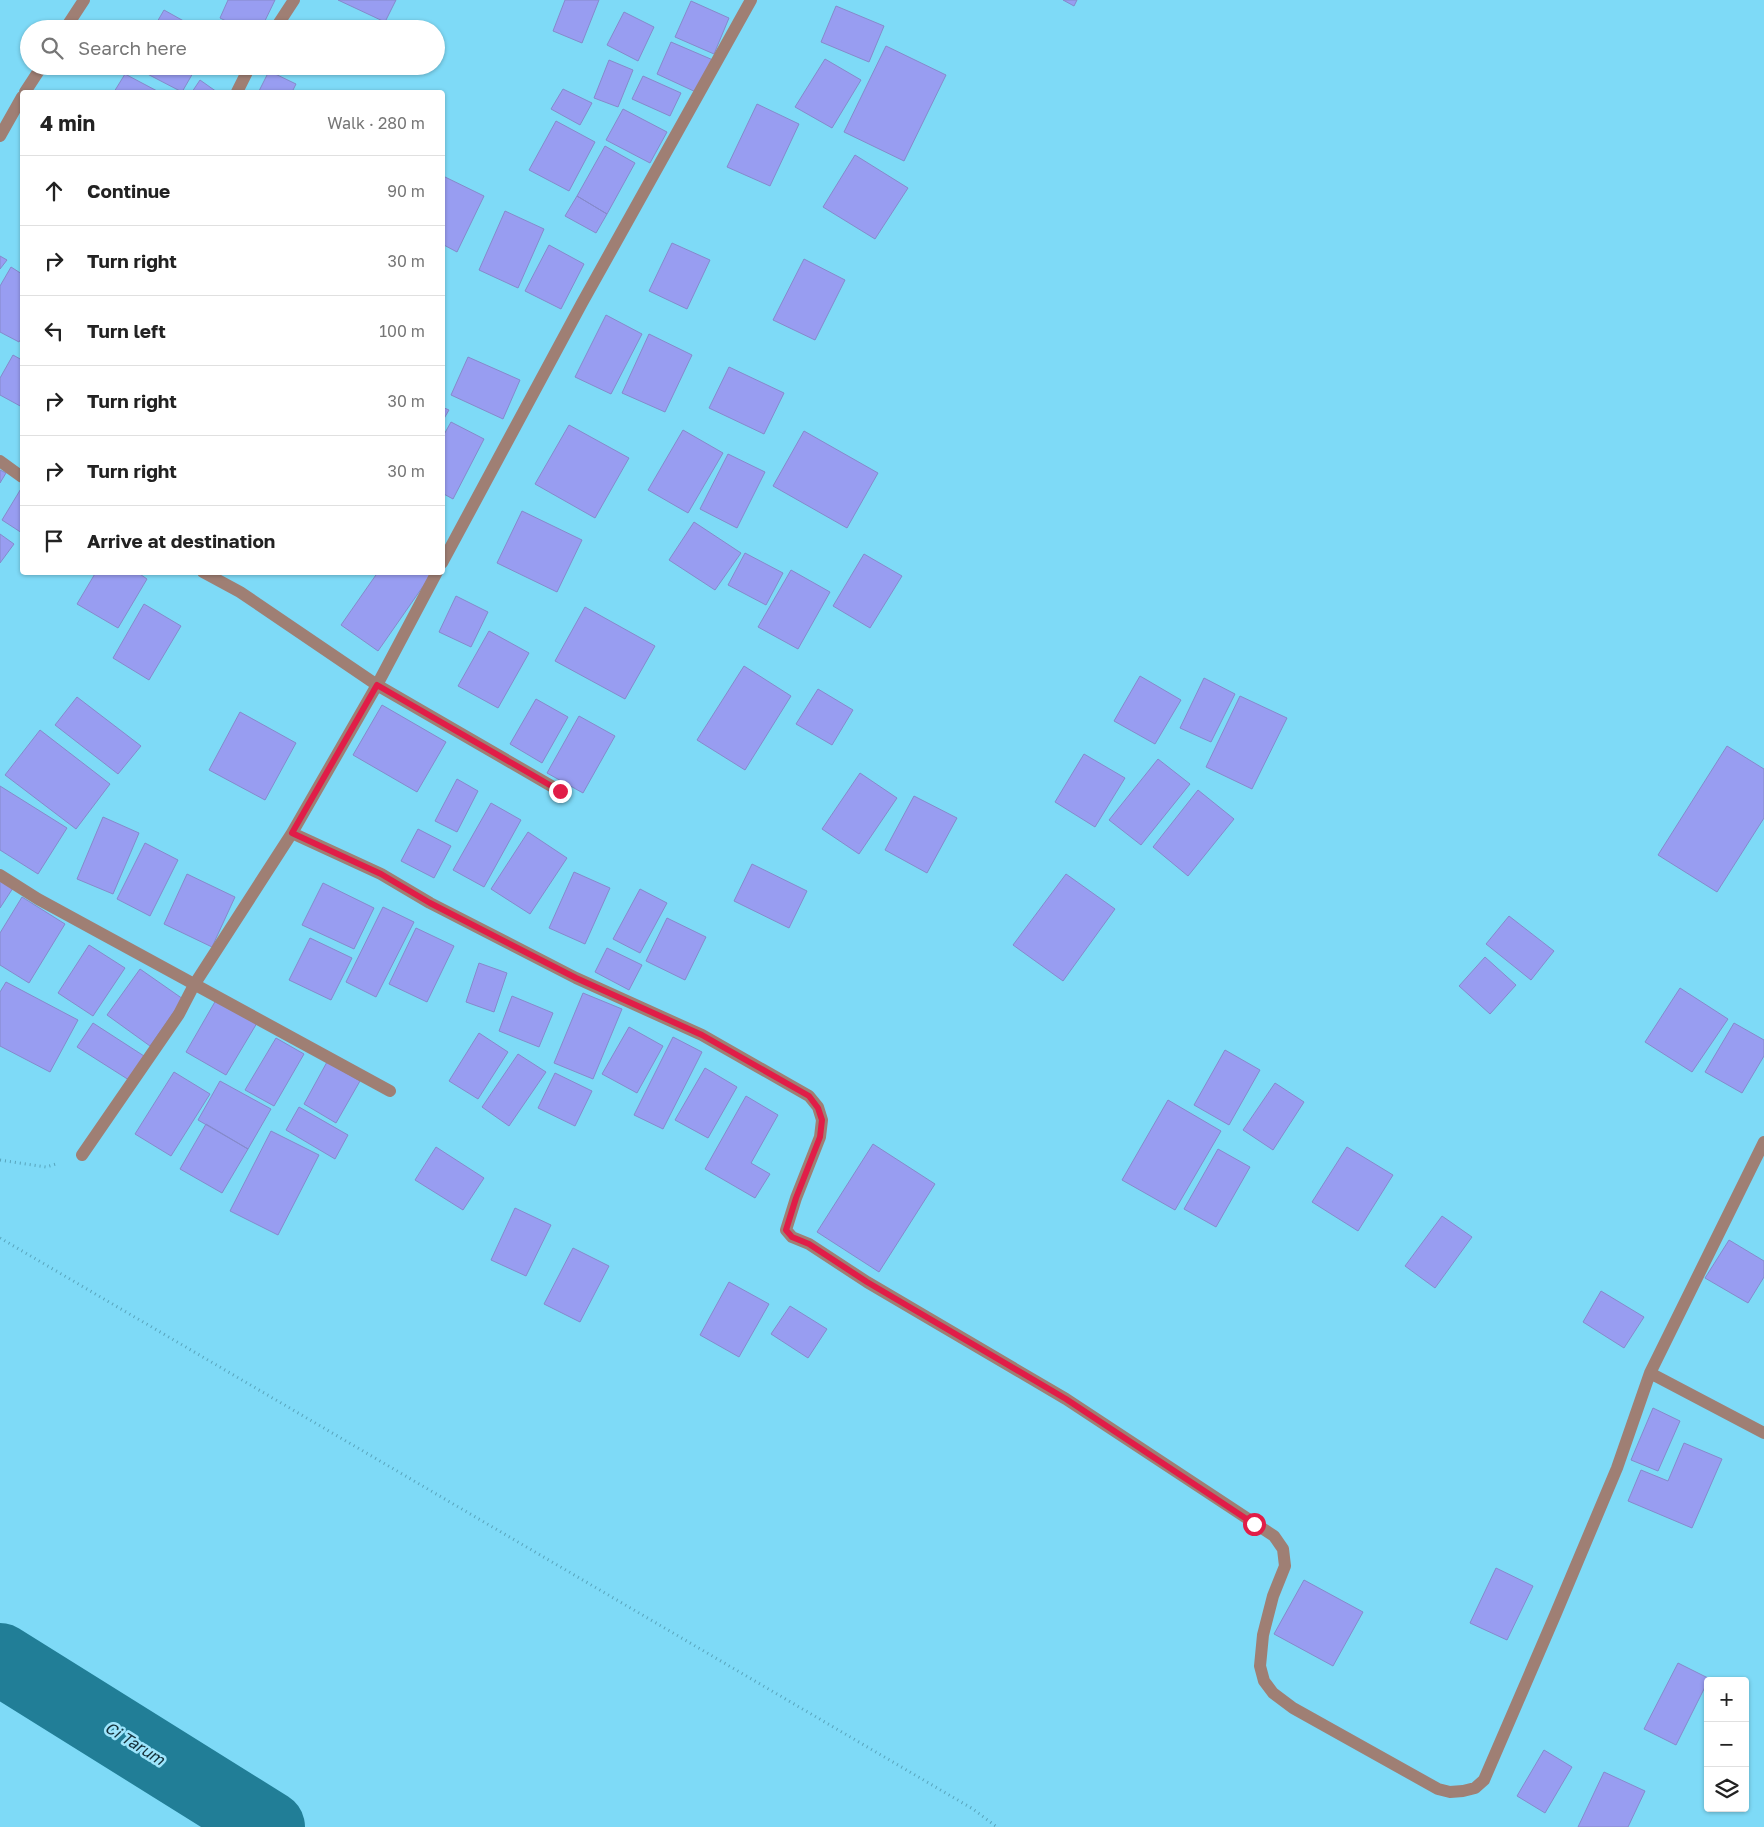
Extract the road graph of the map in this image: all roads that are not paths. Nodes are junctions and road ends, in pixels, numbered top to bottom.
1 (84, 0) edge
2 (294, 0) edge
3 (751, 0) edge
4 (72, 20) edge
5 (281, 20) edge
6 (36, 75) edge
7 (246, 75) edge
8 (26, 90) edge
9 (238, 90) edge
10 (20, 101) edge
11 (0, 136) edge
12 (0, 462) edge
13 (20, 476) edge
14 (445, 557) edge
15 (209, 575) edge
16 (436, 575) edge
17 (377, 685) junction
18 (560, 791) dead end
19 (292, 833) junction
20 (0, 875) edge
21 (194, 985) junction
22 (390, 1091) dead end
23 (1764, 1142) edge
24 (82, 1155) road end
25 (1650, 1373) junction
26 (1764, 1433) edge

1 - 4 street
2 - 5 street
3 - 14 street
6 - 8 street
7 - 9 street
10 - 11 street
12 - 13 street
15 - 17 street
16 - 17 street
17 - 18 street
17 - 19 street
19 - 21 street
19 - 25 street
20 - 21 street
21 - 22 street
21 - 24 street
23 - 25 street
25 - 26 street

